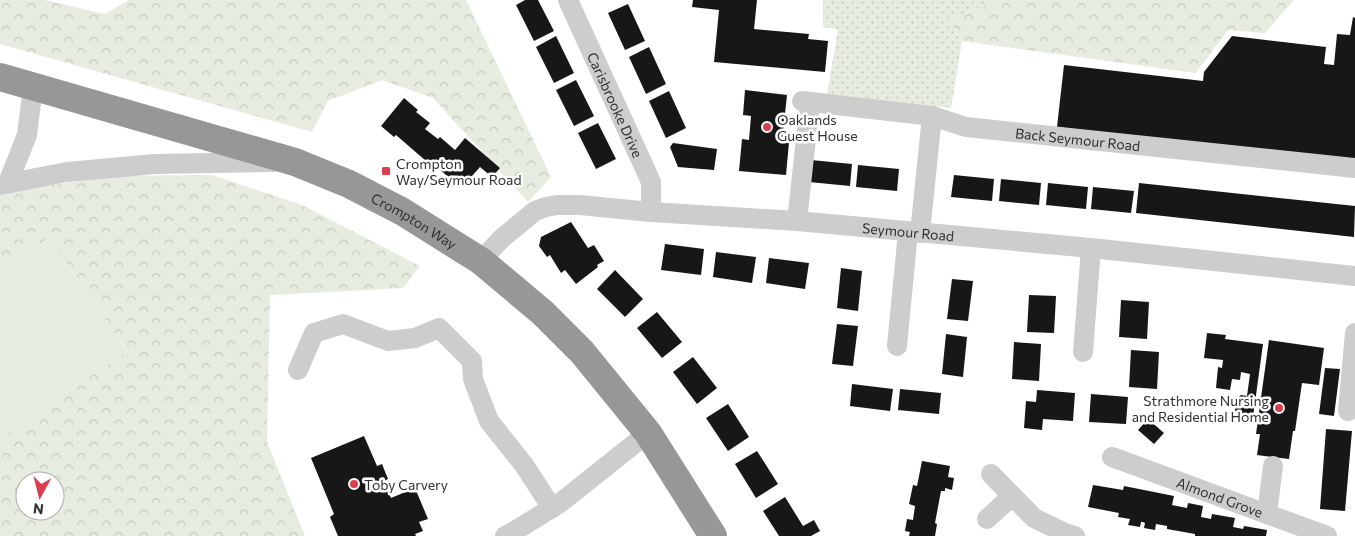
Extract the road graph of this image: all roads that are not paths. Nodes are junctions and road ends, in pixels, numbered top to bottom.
1 (568, 0) edge
2 (0, 77) edge
3 (33, 86) junction
4 (932, 116) junction
5 (295, 162) junction
6 (1355, 168) edge
7 (4, 184) edge
8 (651, 212) junction
9 (797, 221) junction
10 (914, 233) junction
11 (1091, 248) junction
12 (481, 261) junction
13 (1355, 276) edge
14 (1355, 333) edge
15 (897, 346) dead end
16 (1083, 352) dead end
17 (298, 370) dead end
18 (1348, 411) dead end
19 (648, 433) junction
20 (1112, 457) dead end
21 (1273, 466) dead end
22 (990, 474) dead end
23 (1012, 496) junction
24 (552, 508) junction
25 (1267, 514) junction
26 (987, 519) dead end
27 (511, 535) edge
28 (713, 536) edge
29 (1075, 536) edge
30 (1327, 536) edge

1 - 8 street, Carisbrooke Drive
2 - 3 highway, Crompton Way
3 - 5 highway, Crompton Way
3 - 7 street
4 - 6 street, Back Seymour Road
4 - 9 street, Back Seymour Road
4 - 10 street
5 - 7 street
5 - 12 highway, Crompton Way
8 - 9 street, Seymour Road
8 - 12 street, Seymour Road
9 - 10 street, Seymour Road
10 - 11 street, Seymour Road
10 - 15 street
11 - 13 street, Seymour Road
11 - 16 street
12 - 19 highway, Crompton Way
14 - 18 street
17 - 24 street
19 - 24 street
19 - 28 highway, Crompton Way
20 - 25 street, Almond Grove
21 - 25 street
22 - 23 street
23 - 26 street
23 - 29 street
24 - 27 street
25 - 30 street, Almond Grove

